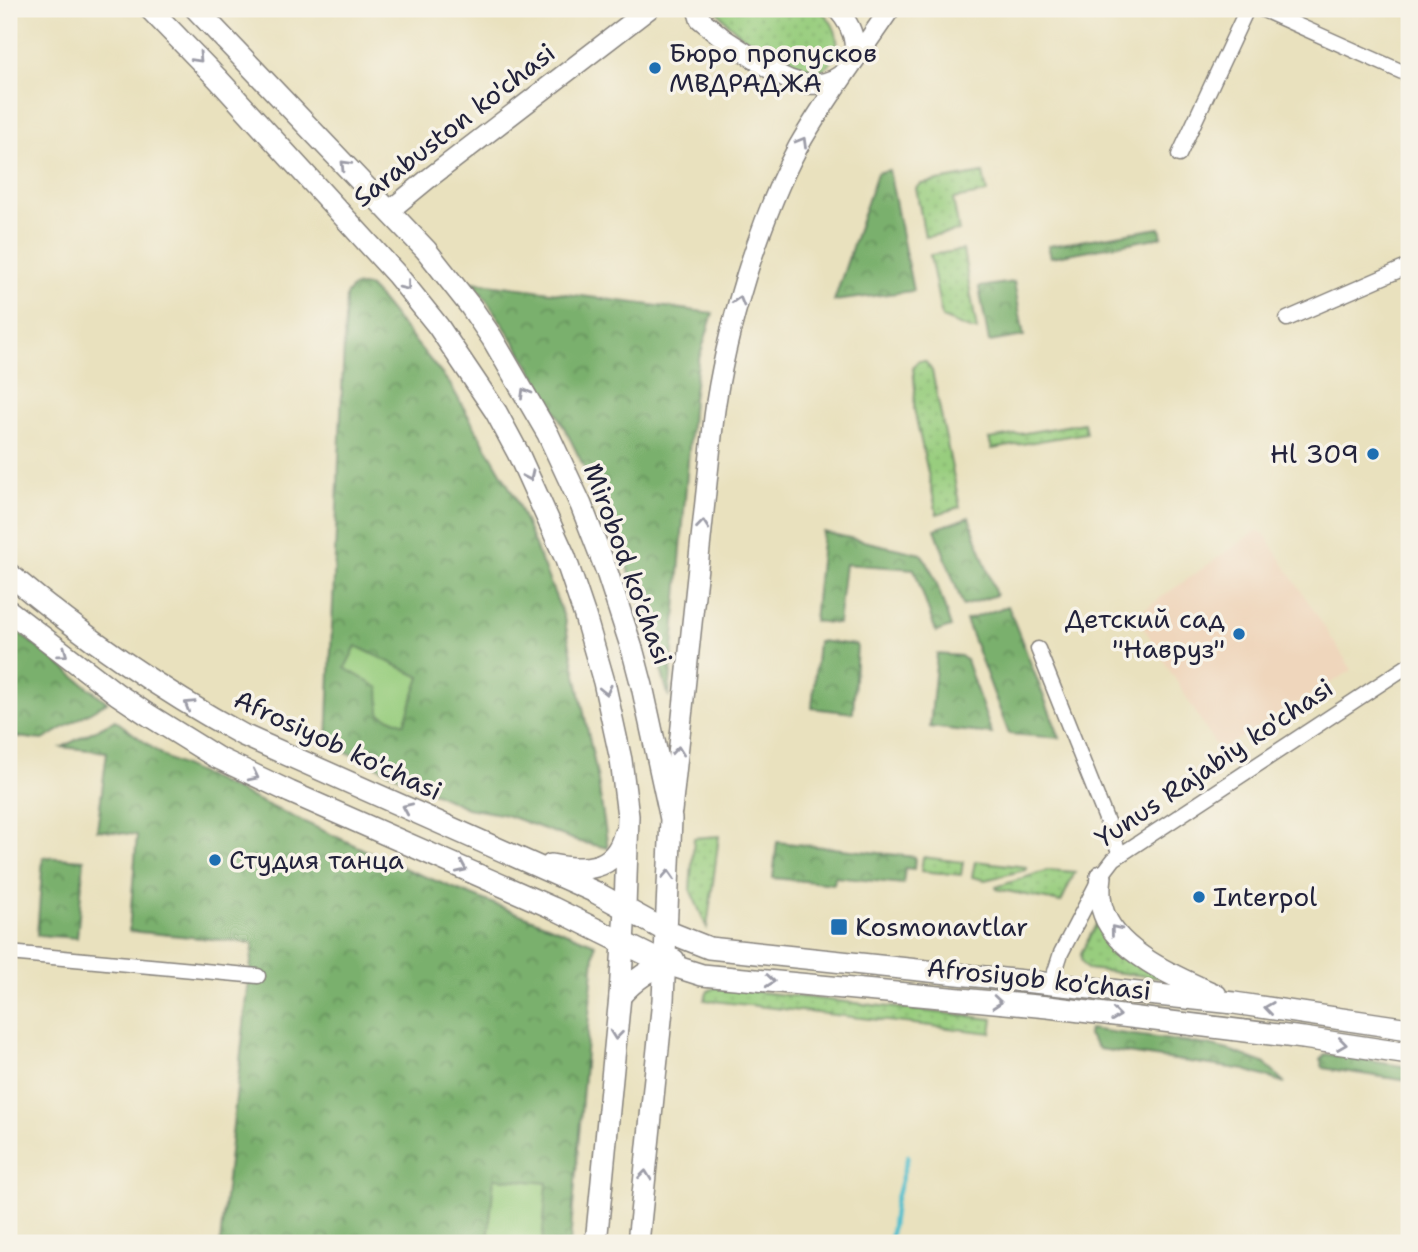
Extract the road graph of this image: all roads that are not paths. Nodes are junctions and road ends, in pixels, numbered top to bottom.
1 (150, 9) edge
2 (196, 9) edge
3 (649, 9) edge
4 (836, 9) edge
5 (890, 9) edge
6 (1247, 9) edge
7 (1261, 9) edge
8 (694, 12) edge
9 (850, 68) junction
10 (1409, 75) edge
11 (1179, 155) dead end
12 (389, 211) junction
13 (360, 235) junction
14 (1409, 266) edge
15 (1287, 319) dead end
16 (9, 574) edge
17 (9, 611) edge
18 (1038, 649) dead end
19 (1409, 665) edge
20 (628, 816) junction
21 (671, 819) junction
22 (1120, 854) junction
23 (520, 858) junction
24 (1101, 876) junction
25 (625, 908) junction
26 (666, 931) junction
27 (623, 942) junction
28 (709, 948) junction
29 (9, 953) edge
30 (664, 964) junction
31 (702, 975) junction
32 (258, 976) dead end
33 (1051, 984) junction
34 (620, 996) junction
35 (663, 1000) junction
36 (1234, 1003) junction
37 (1048, 1007) junction
38 (1409, 1029) edge
39 (1409, 1054) edge
40 (596, 1243) edge
41 (638, 1243) edge

1 -> 13 main road
12 -> 2 main road, Mirobod ko'chasi
3 - 12 main road, Sarabuston ko'chasi
4 - 9 main road
5 - 9 main road
6 - 11 street
7 - 10 street
8 - 9 main road
21 -> 9 main road
12 - 13 main road, Sarabuston ko'chasi
21 -> 12 main road, Mirobod ko'chasi
13 -> 20 main road
14 - 15 street
23 -> 16 main road, Afrosiyob ko'chasi
17 -> 27 main road, Afrosiyob ko'chasi
18 - 22 street
19 - 22 street, Yunus Rajabiy ko'chasi
20 - 23 main road
20 - 25 main road
26 -> 21 main road, Mirobod ko'chasi
22 - 24 street, Yunus Rajabiy ko'chasi
23 - 25 main road, Afrosiyob ko'chasi
24 - 33 street, Yunus Rajabiy ko'chasi
36 -> 24 main road
25 - 26 main road, Afrosiyob ko'chasi
25 - 27 main road
26 - 27 main road
26 - 28 main road, Afrosiyob ko'chasi
26 - 30 main road, Mirobod ko'chasi
27 - 30 main road, Afrosiyob ko'chasi
27 - 34 main road
28 - 30 main road, Afrosiyob ko'chasi
28 - 33 main road, Afrosiyob ko'chasi
29 - 32 street
30 - 31 main road, Afrosiyob ko'chasi
30 - 34 main road, Afrosiyob ko'chasi
30 - 35 main road, Mirobod ko'chasi
31 - 35 main road
31 -> 37 main road, Afrosiyob ko'chasi
33 - 36 main road, Afrosiyob ko'chasi
33 - 37 main road, Yunus Rajabiy ko'chasi
34 -> 40 main road
41 -> 35 main road, Mirobod ko'chasi
38 -> 36 main road, Afrosiyob ko'chasi
37 -> 39 main road, Afrosiyob ko'chasi

